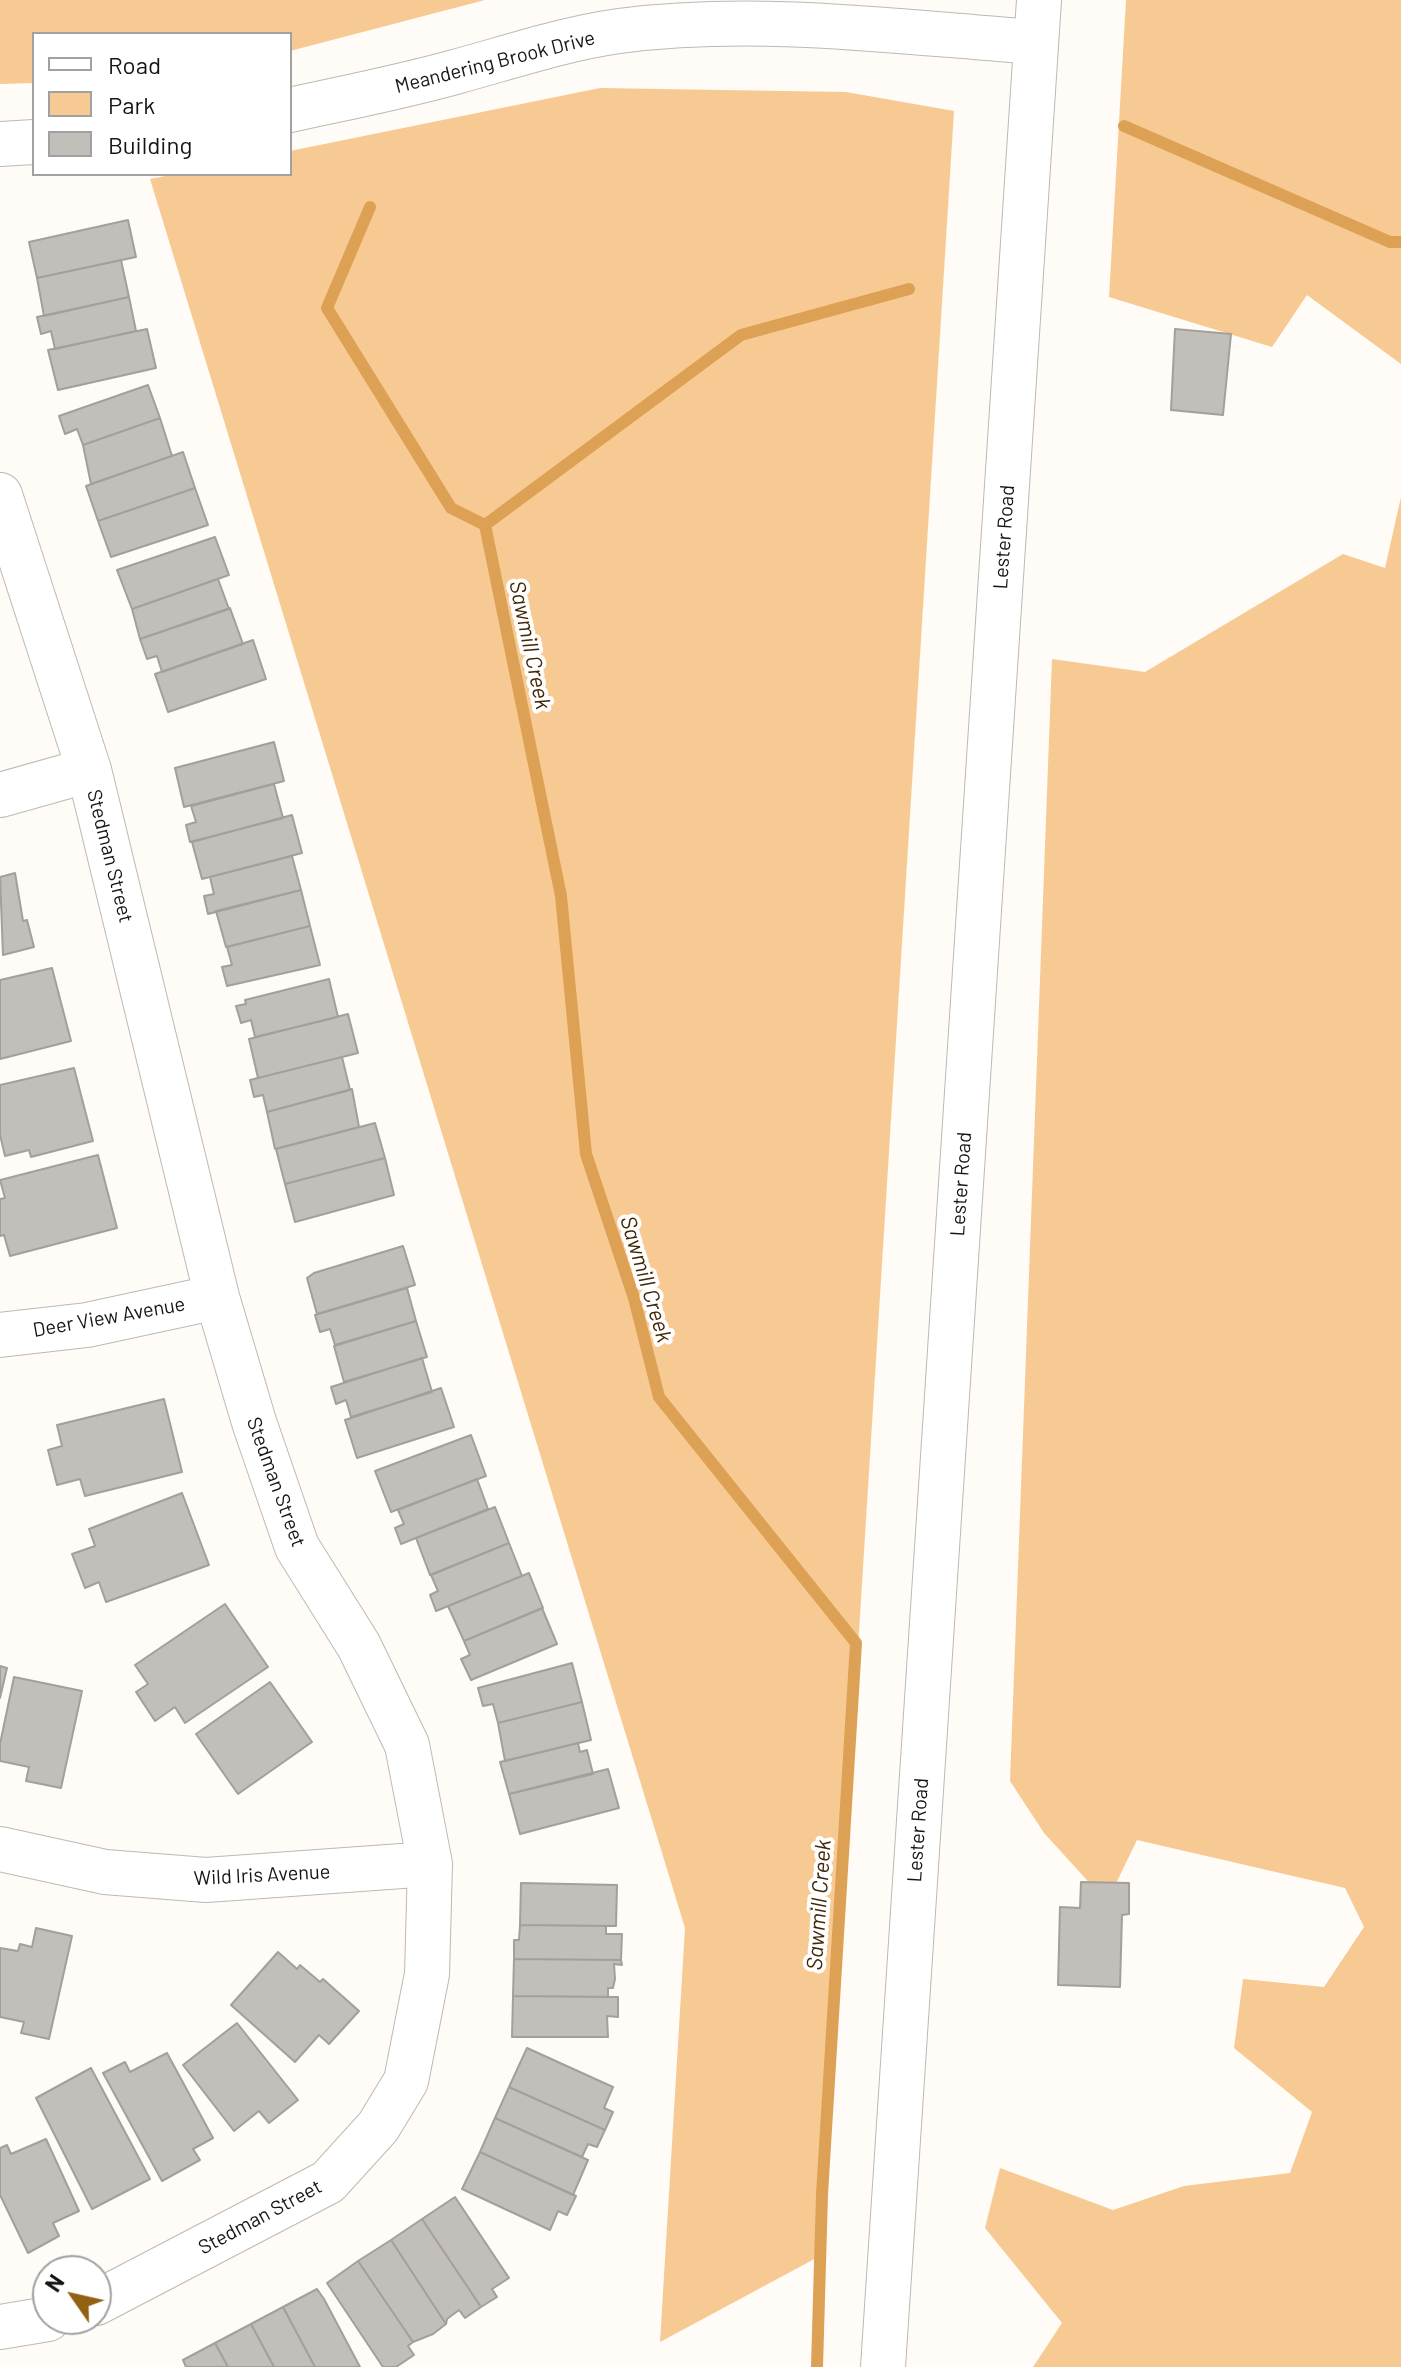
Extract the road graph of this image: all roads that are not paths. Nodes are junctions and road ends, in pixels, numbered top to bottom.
1 (630, 15) edge
2 (1038, 21) edge
3 (292, 110) edge
4 (32, 142) edge
5 (0, 144) edge
6 (0, 495) edge
7 (89, 770) junction
8 (0, 795) edge
9 (217, 1297) junction
10 (0, 1335) edge
11 (0, 1849) edge
12 (430, 1864) junction
13 (112, 2295) edge
14 (32, 2322) edge
15 (0, 2327) edge
16 (883, 2367) edge

1 - 2 street, Meandering Brook Drive
1 - 3 street, Meandering Brook Drive
2 - 16 street, Lester Road
4 - 5 street
6 - 7 street, Stedman Street
7 - 8 street
7 - 9 street, Stedman Street
9 - 10 street, Deer View Avenue
9 - 12 street, Stedman Street
11 - 12 street, Wild Iris Avenue
12 - 13 street, Stedman Street
14 - 15 street

